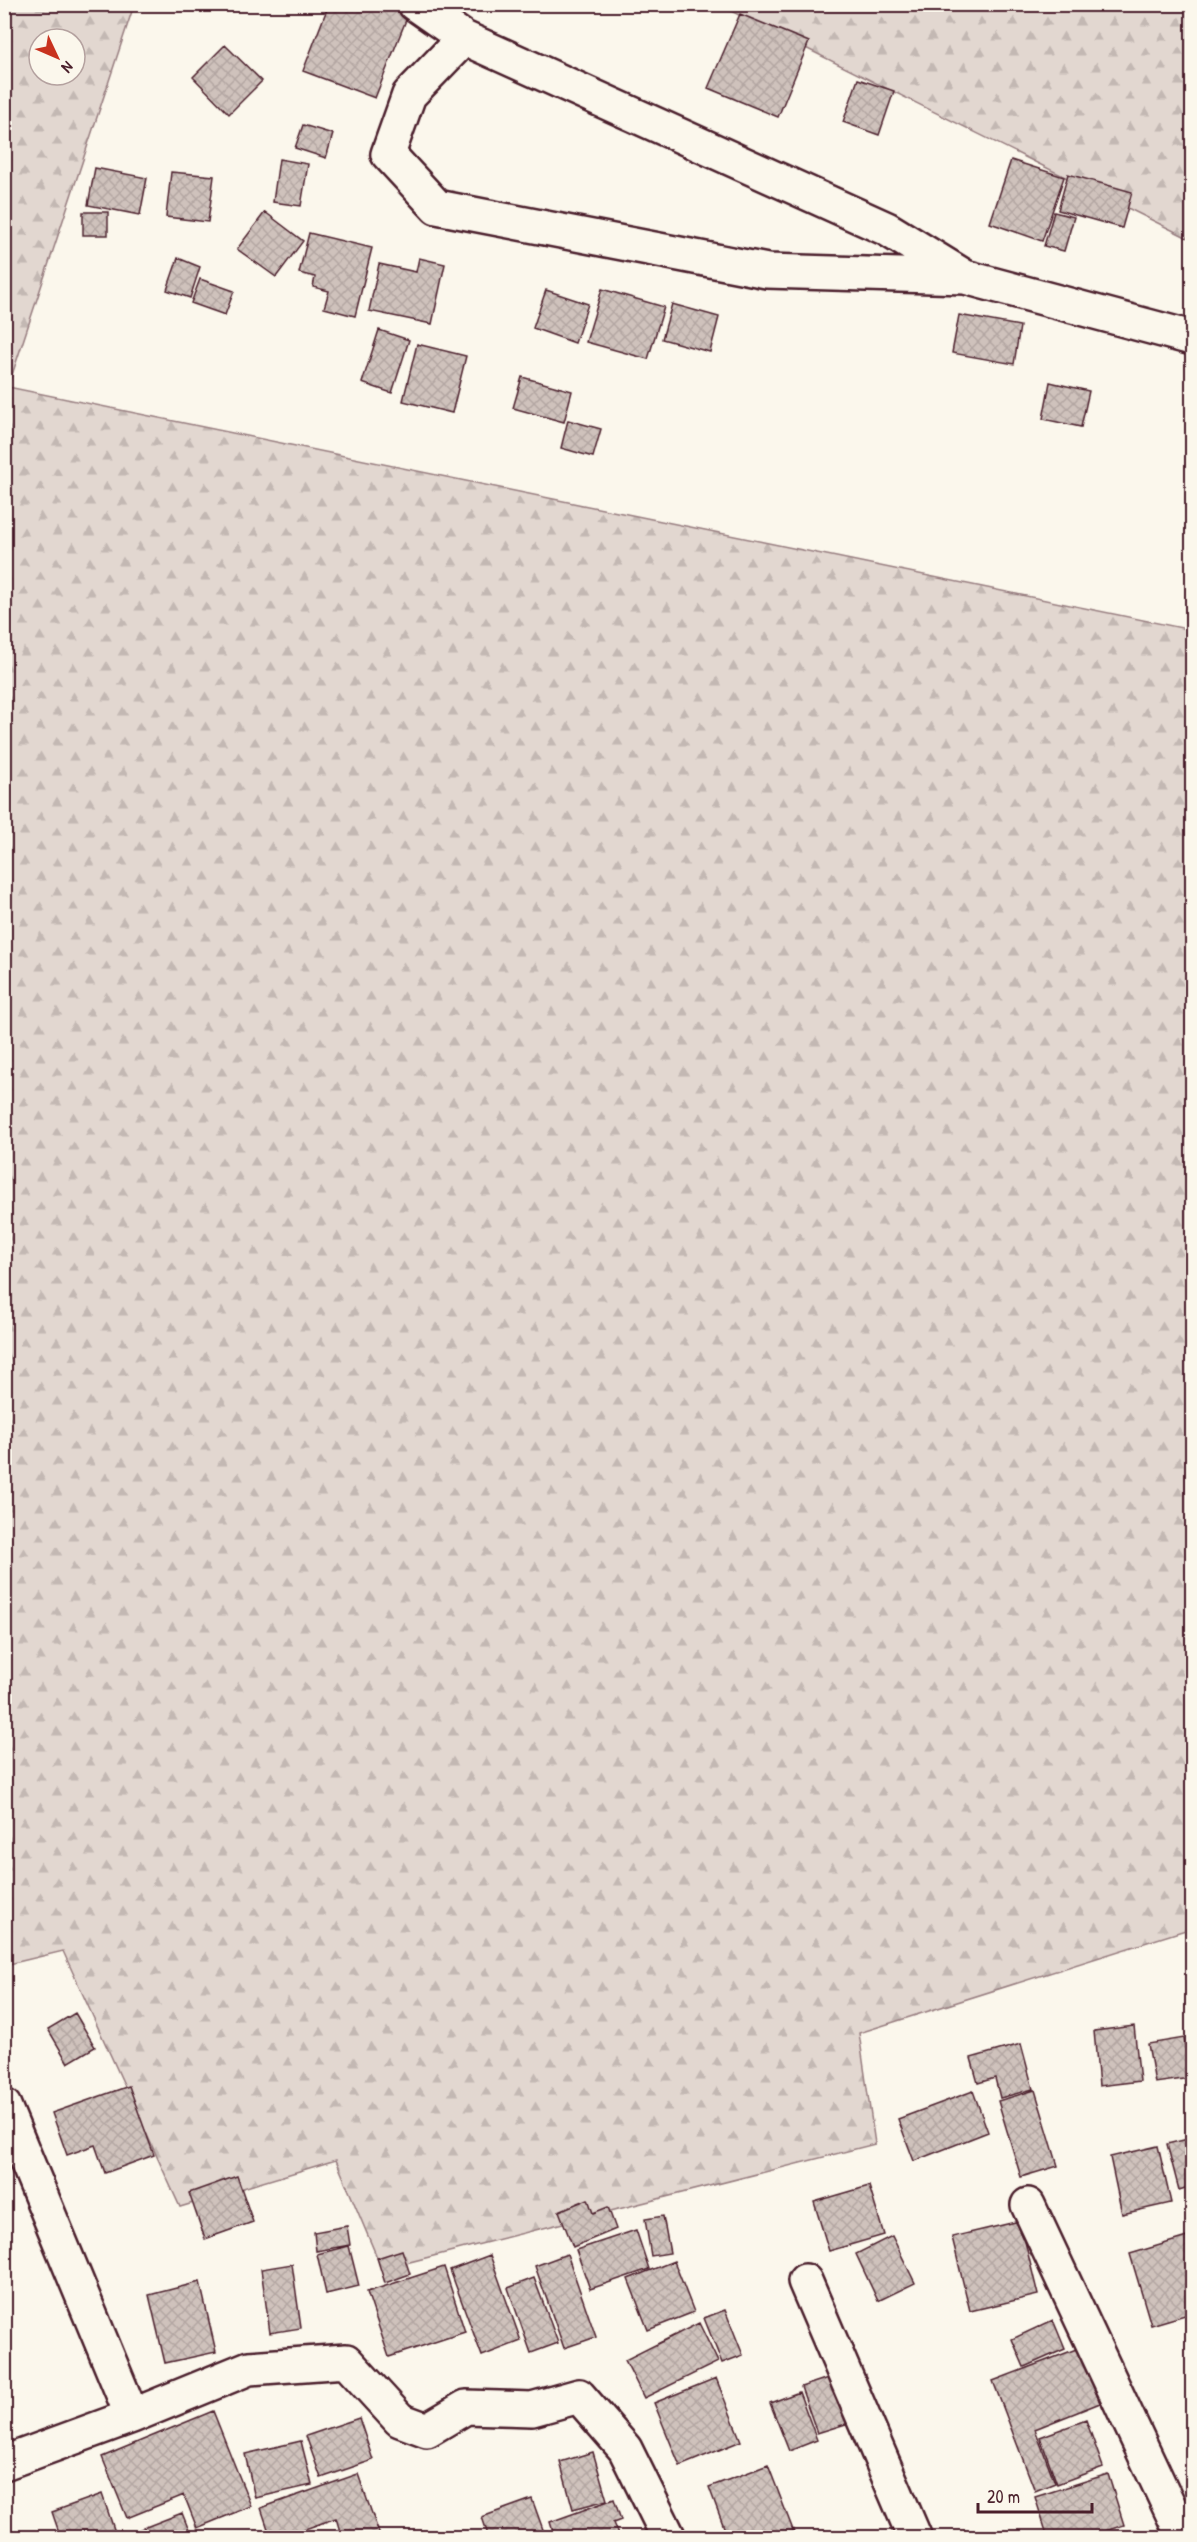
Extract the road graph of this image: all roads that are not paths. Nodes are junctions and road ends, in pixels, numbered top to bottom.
1 (415, 4) edge
2 (464, 38) junction
3 (965, 277) junction
4 (1192, 338) edge
5 (4, 2106) edge
6 (1028, 2205) dead end
7 (806, 2281) dead end
8 (132, 2416) junction
9 (4, 2463) edge
10 (669, 2538) edge
11 (915, 2538) edge
12 (1184, 2538) edge

1 - 2 street
2 - 3 street
2 - 3 street
3 - 4 street
5 - 8 street
6 - 12 street
7 - 11 street
8 - 9 street
8 - 10 street

